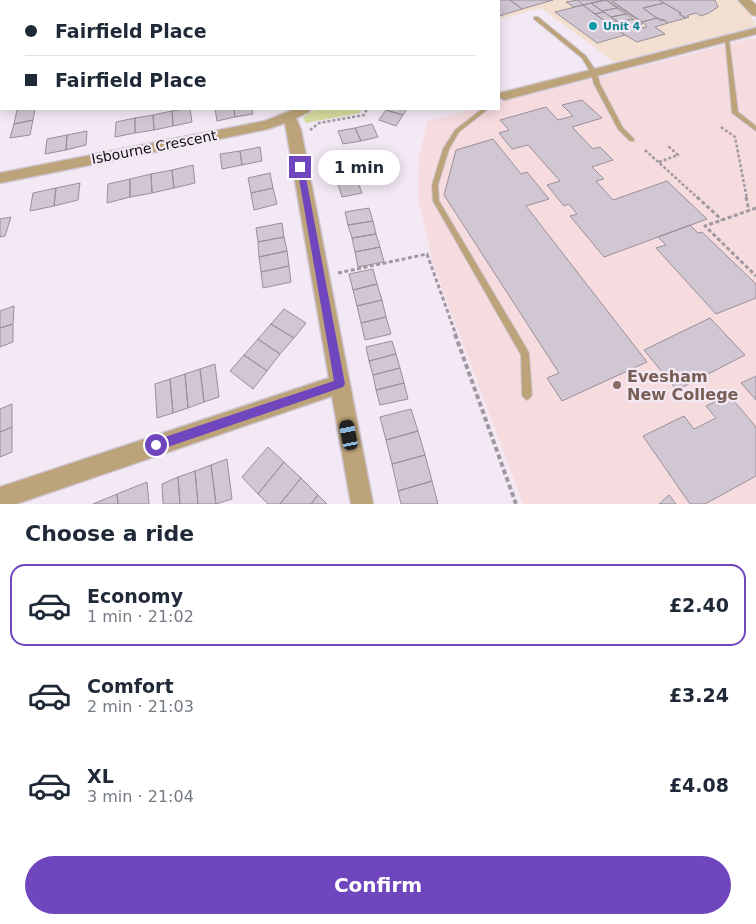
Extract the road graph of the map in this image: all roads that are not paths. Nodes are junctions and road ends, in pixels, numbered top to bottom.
1 (744, 0) edge
2 (756, 12) edge
3 (536, 18) dead end
4 (756, 31) edge
5 (727, 39) junction
6 (594, 73) junction
7 (501, 98) edge
8 (303, 110) edge
9 (484, 110) edge
10 (289, 117) junction
11 (756, 129) edge
12 (632, 140) dead end
13 (0, 178) edge
14 (340, 384) junction
15 (527, 395) dead end
16 (0, 498) edge
17 (362, 504) edge

1 - 2 street
3 - 6 lane
4 - 5 street
5 - 6 street
5 - 11 lane
6 - 7 street
6 - 12 lane
8 - 10 street, Isbourne Crescent
9 - 15 lane
10 - 13 street, Isbourne Crescent
10 - 14 street
14 - 16 street
14 - 17 street

